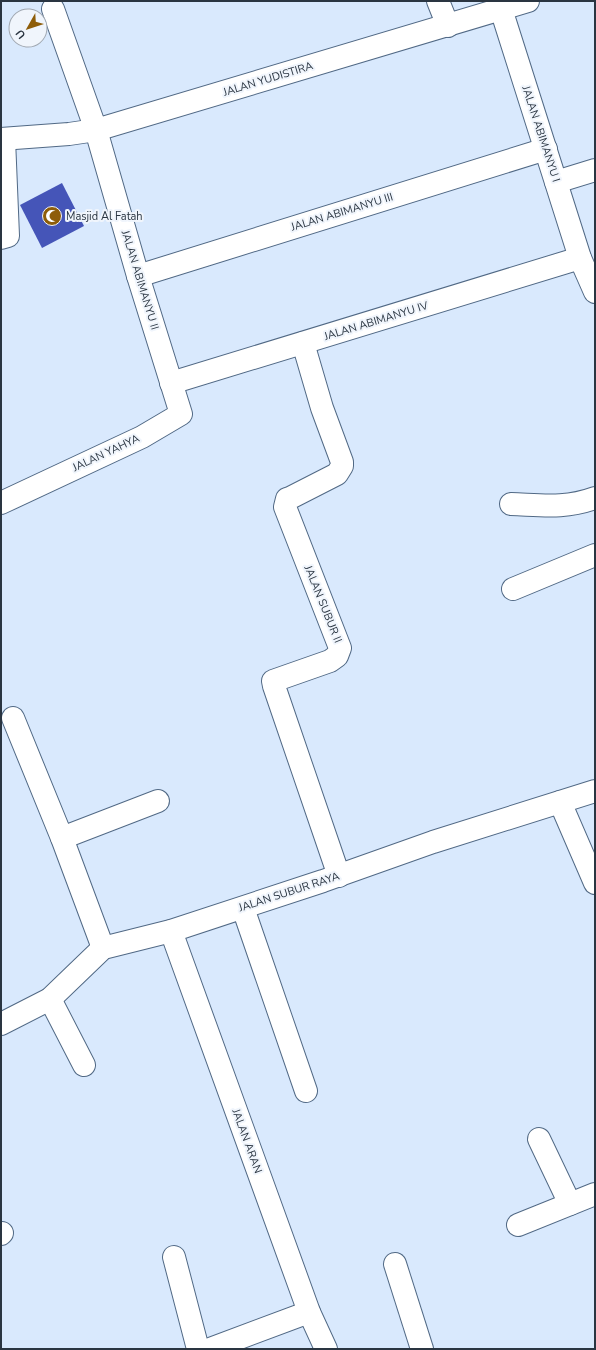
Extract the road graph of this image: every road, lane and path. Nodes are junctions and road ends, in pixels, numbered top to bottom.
1 (438, 1) edge
2 (528, 1) edge
3 (53, 9) dead end
4 (501, 9) junction
5 (448, 26) junction
6 (96, 130) junction
7 (3, 139) edge
8 (546, 149) junction
9 (595, 170) edge
10 (556, 182) junction
11 (1, 238) edge
12 (580, 258) junction
13 (138, 276) junction
14 (595, 292) edge
15 (303, 343) junction
16 (171, 384) junction
17 (595, 498) edge
18 (1, 503) edge
19 (511, 504) dead end
20 (595, 555) edge
21 (513, 589) dead end
22 (13, 718) dead end
23 (595, 791) edge
24 (158, 801) dead end
25 (560, 802) junction
26 (62, 838) junction
27 (339, 876) junction
28 (595, 882) edge
29 (243, 908) junction
30 (171, 931) junction
31 (103, 948) junction
32 (50, 999) junction
33 (2, 1020) edge
34 (84, 1065) dead end
35 (306, 1091) dead end
36 (539, 1139) dead end
37 (595, 1194) edge
38 (570, 1204) junction
39 (518, 1225) dead end
40 (174, 1257) dead end
41 (394, 1264) dead end
42 (309, 1312) junction
43 (198, 1349) edge
44 (210, 1349) edge
45 (326, 1349) edge
46 (422, 1349) edge

1 - 5 street
2 - 4 street, JALAN YUDISTIRA
3 - 6 street, JALAN ABIMANYU II
4 - 5 street, JALAN YUDISTIRA
4 - 8 street, JALAN ABIMANYU I
5 - 6 street, JALAN YUDISTIRA
6 - 7 street, JALAN YUDISTIRA
6 - 13 street, JALAN ABIMANYU II
7 - 11 street, JALAN YUDISTIRA
8 - 10 street, JALAN ABIMANYU I
8 - 13 street, JALAN ABIMANYU III
9 - 10 street
10 - 12 street, JALAN ABIMANYU I
12 - 14 street
12 - 15 street, JALAN ABIMANYU IV
13 - 16 street, JALAN ABIMANYU II
15 - 16 street, JALAN ABIMANYU IV
15 - 27 street, JALAN SUBUR II
16 - 18 street, JALAN YAHYA
17 - 19 street
20 - 21 street
22 - 26 street
23 - 25 street, JALAN SUBUR RAYA
24 - 26 street
25 - 27 street, JALAN SUBUR RAYA
25 - 28 street
26 - 31 street
27 - 29 street, JALAN SUBUR RAYA
29 - 30 street, JALAN SUBUR RAYA
29 - 35 street
30 - 31 street, JALAN SUBUR RAYA
30 - 42 street, JALAN ARAN
31 - 32 street, JALAN SUBUR RAYA
32 - 33 street, JALAN SUBUR RAYA
32 - 34 street
36 - 38 street
37 - 38 street
38 - 39 street
40 - 43 street
41 - 46 street
42 - 44 street
42 - 45 street, JALAN ARAN

